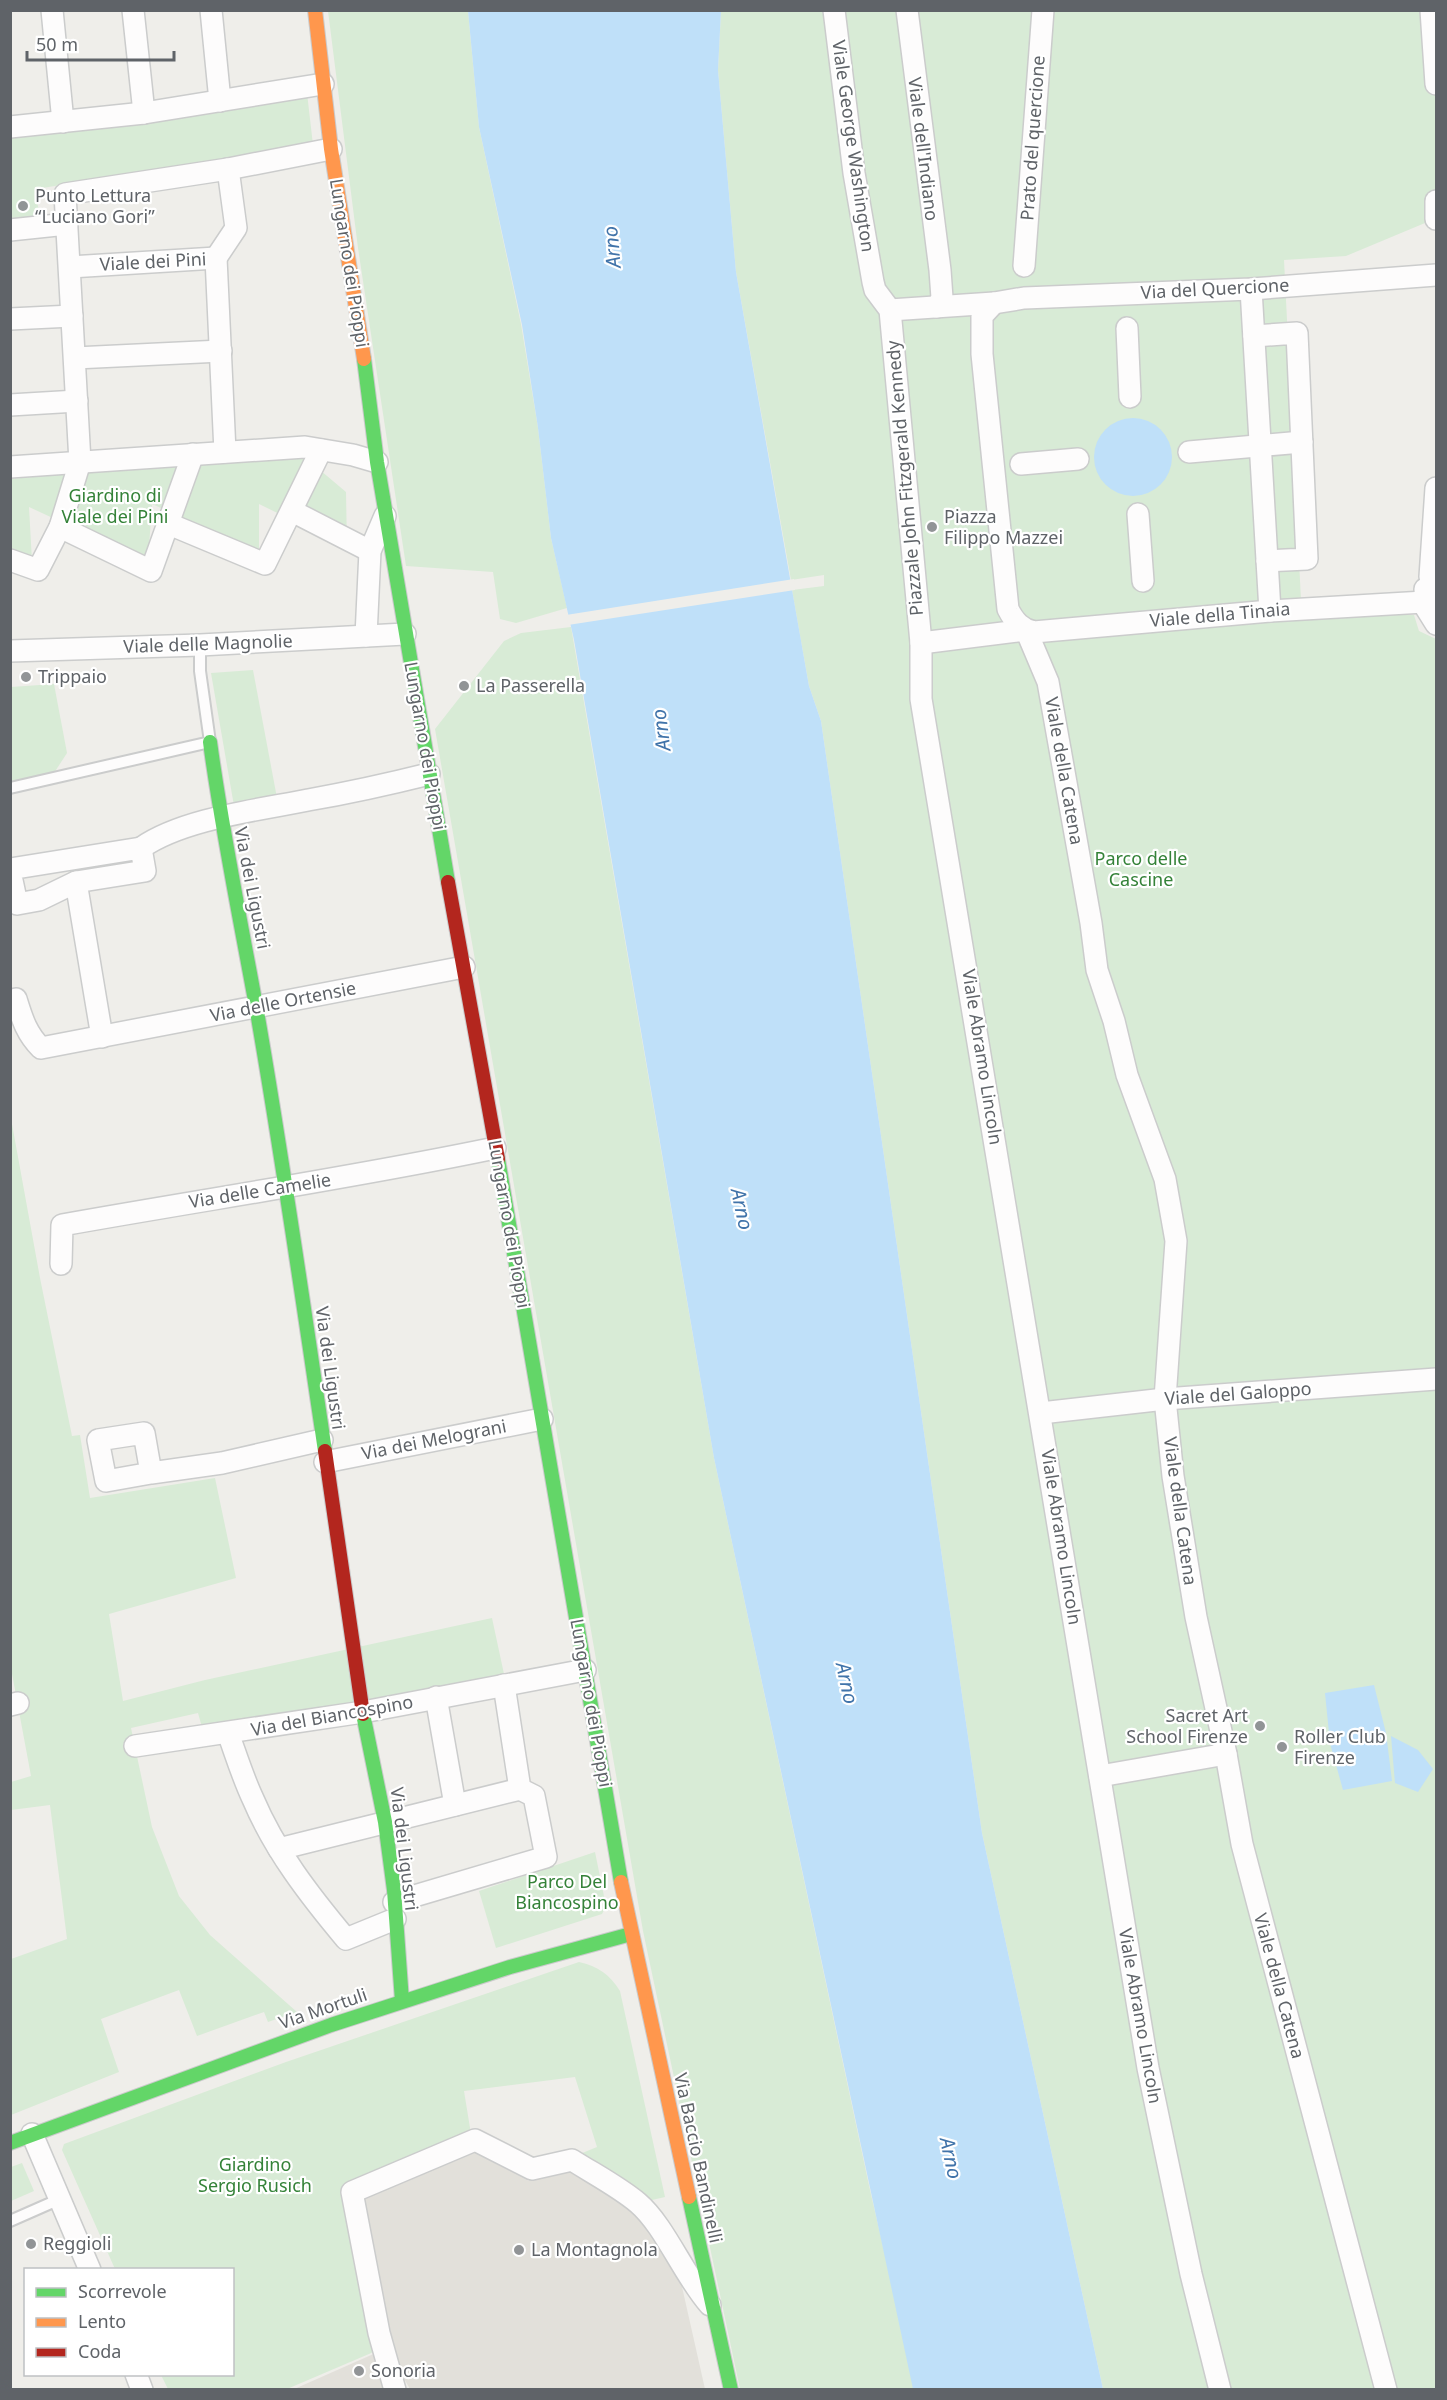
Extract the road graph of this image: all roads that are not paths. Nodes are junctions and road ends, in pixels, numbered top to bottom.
1 (52, 10) edge
2 (133, 10) edge
3 (212, 10) edge
4 (315, 10) edge
5 (834, 10) edge
6 (907, 10) edge
7 (1043, 10) edge
8 (1431, 10) edge
9 (323, 84) junction
10 (1437, 84) edge
11 (220, 101) junction
12 (144, 113) junction
13 (63, 122) junction
14 (10, 127) edge
15 (331, 149) junction
16 (228, 169) junction
17 (1437, 201) edge
18 (1437, 219) edge
19 (67, 224) junction
20 (10, 230) edge
21 (216, 258) junction
22 (1024, 266) dead end
23 (69, 267) junction
24 (1437, 275) edge
25 (873, 282) joint
26 (1251, 288) junction
27 (939, 297) junction
28 (994, 303) junction
29 (890, 310) junction
30 (72, 316) junction
31 (10, 319) edge
32 (1127, 328) dead end
33 (1254, 336) junction
34 (221, 351) junction
35 (75, 358) junction
36 (1130, 397) dead end
37 (77, 400) junction
38 (10, 405) edge
39 (1302, 442) junction
40 (1260, 447) junction
41 (321, 450) junction
42 (225, 452) junction
43 (1189, 452) dead end
44 (193, 454) junction
45 (1078, 459) dead end
46 (80, 462) junction
47 (377, 462) junction
48 (1020, 464) dead end
49 (10, 467) edge
50 (1437, 488) edge
51 (292, 511) junction
52 (1138, 514) dead end
53 (386, 515) junction
54 (169, 524) junction
55 (60, 527) junction
56 (370, 551) junction
57 (10, 560) edge
58 (1267, 561) junction
59 (1433, 574) edge
60 (1143, 581) dead end
61 (1424, 602) junction
62 (1270, 611) junction
63 (1437, 624) edge
64 (1022, 627) junction
65 (405, 634) junction
66 (366, 636) junction
67 (921, 643) junction
68 (200, 645) junction
69 (10, 651) edge
70 (921, 680) joint
71 (210, 742) junction
72 (429, 774) junction
73 (10, 788) edge
74 (220, 817) junction
75 (141, 848) junction
76 (10, 870) edge
77 (76, 882) junction
78 (464, 967) junction
79 (16, 999) dead end
80 (256, 1006) junction
81 (102, 1037) junction
82 (495, 1148) junction
83 (286, 1188) junction
84 (61, 1264) dead end
85 (1437, 1379) edge
86 (1165, 1399) junction
87 (1041, 1413) junction
88 (542, 1419) junction
89 (322, 1440) junction
90 (325, 1462) junction
91 (151, 1473) dead end
92 (585, 1670) junction
93 (504, 1685) junction
94 (436, 1697) junction
95 (363, 1712) junction
96 (228, 1733) junction
97 (135, 1746) dead end
98 (1226, 1754) junction
99 (1100, 1776) junction
100 (520, 1789) junction
101 (455, 1805) junction
102 (385, 1822) junction
103 (279, 1849) junction
104 (395, 1911) junction
105 (631, 1934) junction
106 (402, 2001) junction
107 (32, 2134) junction
108 (10, 2143) edge
109 (60, 2199) junction
110 (10, 2221) edge
111 (89, 2268) edge
112 (713, 2309) junction
113 (395, 2390) edge
114 (731, 2390) edge
115 (1220, 2390) edge
116 (1386, 2390) edge

1 - 13 street
2 - 12 street
3 - 11 street
4 - 9 street, Lungarno dei Pioppi
5 - 25 street, Viale George Washington
6 - 27 street, Viale dell'Indiano
7 - 22 street, Prato del quercione
8 - 10 street
9 - 11 street
9 - 15 street, Lungarno dei Pioppi
11 - 12 street
12 - 13 street
13 - 14 street
15 - 16 street
15 - 47 street, Lungarno dei Pioppi
16 - 19 street
16 - 21 street
17 - 18 street
19 - 20 street
19 - 23 street
21 - 23 street, Viale dei Pini
21 - 34 street, Viale dei Pini
23 - 30 street
24 - 26 street, Via del Quercione
25 - 29 street, Piazzale John Fitzgerald Kennedy
26 - 28 street, Via del Quercione
26 - 33 street
27 - 28 street
27 - 29 street
28 - 64 street
29 - 67 street, Piazzale John Fitzgerald Kennedy
30 - 31 street
30 - 35 street
32 - 36 street
33 - 39 street
33 - 40 street
34 - 35 street
34 - 42 street, Viale dei Pini
35 - 37 street
37 - 38 street
37 - 46 street
39 - 40 street
39 - 58 street
40 - 43 street
40 - 58 street
41 - 42 street
41 - 47 street
41 - 51 street
42 - 44 street
44 - 46 street
44 - 54 street
45 - 48 street
46 - 49 street
46 - 55 street
47 - 53 street, Lungarno dei Pioppi
50 - 59 street
51 - 54 street
51 - 56 street
52 - 60 street
53 - 56 street
53 - 65 street, Lungarno dei Pioppi
54 - 55 street
55 - 57 street
56 - 66 street
58 - 62 street
59 - 61 street
61 - 62 street, Viale della Tinaia
61 - 63 street
62 - 64 street, Viale della Tinaia
64 - 67 street
64 - 86 street, Viale della Catena
65 - 66 street, Viale delle Magnolie
65 - 72 street, Lungarno dei Pioppi
66 - 68 street, Viale delle Magnolie
67 - 70 street, Piazzale John Fitzgerald Kennedy
68 - 69 street, Viale delle Magnolie
68 - 71 lane
70 - 87 street, Viale Abramo Lincoln
71 - 73 lane
71 - 74 street, Via dei Ligustri
72 - 74 street
72 - 78 street, Lungarno dei Pioppi
74 - 75 street
74 - 80 street, Via dei Ligustri
75 - 76 street
75 - 77 street
76 - 77 street
77 - 81 street
78 - 80 street, Via delle Ortensie
78 - 82 street, Lungarno dei Pioppi
79 - 81 street, Via delle Ortensie
80 - 81 street, Via delle Ortensie
80 - 83 street, Via dei Ligustri
82 - 83 street, Via delle Camelie
82 - 88 street, Lungarno dei Pioppi
83 - 84 street, Via delle Camelie
83 - 89 street, Via dei Ligustri
85 - 86 street, Viale del Galoppo
86 - 87 street, Viale del Galoppo
86 - 98 street, Viale della Catena
87 - 99 street, Viale Abramo Lincoln
88 - 90 street, Via dei Melograni
88 - 92 street, Lungarno dei Pioppi
89 - 90 street, Via dei Ligustri
89 - 91 street
90 - 95 street, Via dei Ligustri
92 - 93 street, Via del Biancospino
92 - 105 street, Lungarno dei Pioppi
93 - 94 street, Via del Biancospino
93 - 100 street, Via del Biancospino
94 - 95 street, Via del Biancospino
94 - 101 street, Via del Biancospino
95 - 96 street, Via del Biancospino
95 - 102 street, Via dei Ligustri
96 - 97 street, Via del Biancospino
96 - 103 street, Via del Biancospino
98 - 99 street
98 - 116 street, Viale della Catena
99 - 115 street, Viale Abramo Lincoln
100 - 101 street
100 - 104 street, Via del Biancospino
101 - 102 street
102 - 103 street
102 - 104 street, Via dei Ligustri
103 - 104 street, Via del Biancospino
104 - 106 street, Via dei Ligustri
105 - 106 street, Via Mortuli
105 - 112 street, Via Baccio Bandinelli
106 - 107 street, Via Mortuli
107 - 108 street, Via Mortuli
107 - 109 street
109 - 110 lane
109 - 111 street
112 - 113 street
112 - 114 street, Via Baccio Bandinelli

